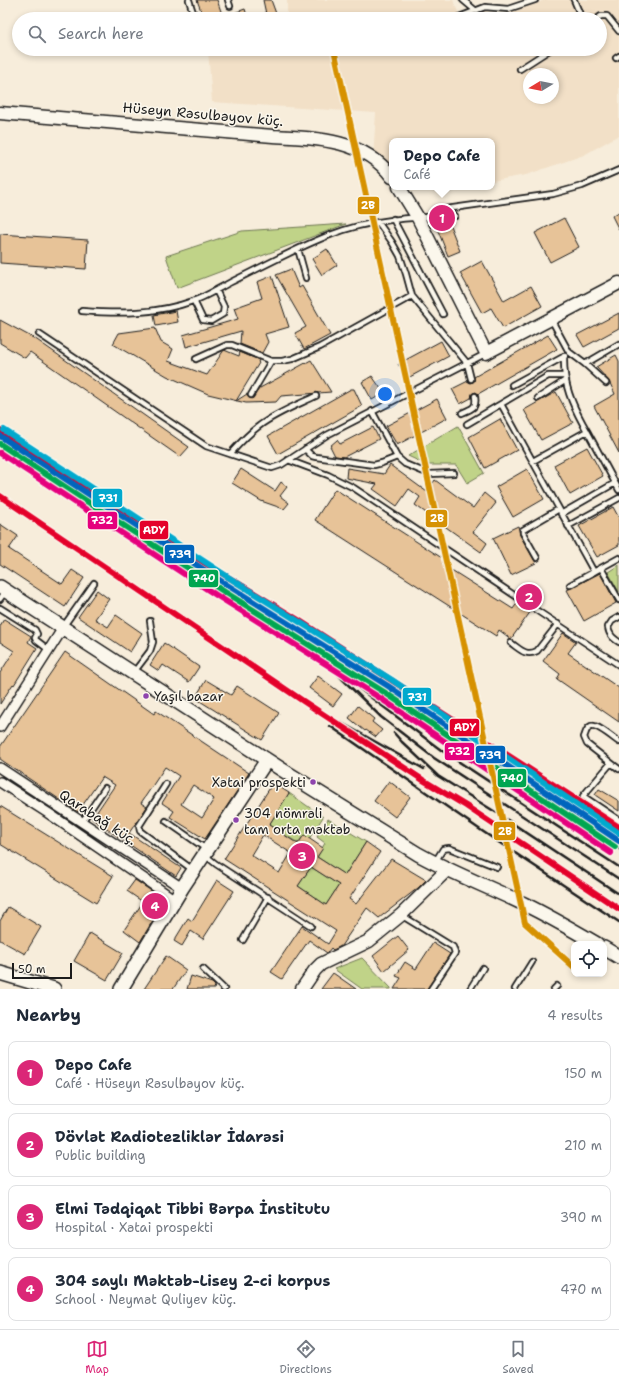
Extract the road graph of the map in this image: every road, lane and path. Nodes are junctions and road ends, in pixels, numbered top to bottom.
1 (189, 0) edge
2 (228, 0) edge
3 (463, 0) edge
4 (535, 0) edge
5 (574, 0) edge
6 (230, 6) dead end
7 (476, 10) junction
8 (193, 12) edge
9 (471, 12) edge
10 (579, 12) edge
11 (607, 16) edge
12 (619, 31) edge
13 (540, 56) edge
14 (520, 69) dead end
15 (0, 113) edge
16 (619, 170) edge
17 (389, 174) edge
18 (401, 190) edge
19 (433, 216) junction
20 (455, 216) dead end
21 (418, 218) junction
22 (393, 219) junction
23 (378, 222) junction
24 (298, 249) junction
25 (306, 278) dead end
26 (619, 283) edge
27 (216, 290) junction
28 (412, 296) junction
29 (194, 301) junction
30 (82, 311) dead end
31 (443, 314) dead end
32 (551, 319) junction
33 (39, 334) dead end
34 (619, 344) edge
35 (569, 352) junction
36 (486, 353) junction
37 (564, 356) junction
38 (196, 359) dead end
39 (271, 361) junction
40 (467, 363) junction
41 (585, 364) junction
42 (565, 378) junction
43 (471, 379) dead end
44 (606, 383) dead end
45 (512, 385) dead end
46 (250, 395) dead end
47 (316, 396) dead end
48 (475, 396) dead end
49 (538, 398) dead end
50 (501, 404) junction
51 (372, 411) junction
52 (462, 413) dead end
53 (467, 424) dead end
54 (587, 431) junction
55 (305, 449) junction
56 (230, 454) junction
57 (397, 456) junction
58 (288, 460) junction
59 (533, 461) junction
60 (454, 473) dead end
61 (615, 483) junction
62 (619, 490) edge
63 (619, 498) edge
64 (560, 512) junction
65 (568, 526) junction
66 (537, 558) dead end
67 (619, 558) edge
68 (601, 568) junction
69 (594, 572) junction
70 (94, 583) dead end
71 (570, 585) dead end
72 (2, 592) edge
73 (520, 598) dead end
74 (619, 600) edge
75 (0, 608) edge
76 (533, 608) dead end
77 (619, 616) edge
78 (150, 621) dead end
79 (558, 624) junction
80 (63, 628) junction
81 (619, 642) edge
82 (511, 644) dead end
83 (49, 650) junction
84 (619, 665) edge
85 (133, 673) junction
86 (0, 727) edge
87 (619, 742) edge
88 (267, 760) junction
89 (611, 763) junction
90 (0, 768) edge
91 (619, 768) edge
92 (0, 782) edge
93 (166, 784) dead end
94 (105, 788) dead end
95 (619, 820) edge
96 (166, 821) dead end
97 (82, 822) junction
98 (206, 852) junction
99 (434, 863) junction
100 (497, 867) dead end
101 (448, 869) junction
102 (194, 870) junction
103 (182, 888) junction
104 (268, 897) junction
105 (175, 900) junction
106 (401, 915) junction
107 (312, 926) dead end
108 (243, 940) dead end
109 (592, 941) edge
110 (607, 950) edge
111 (619, 957) edge
112 (532, 962) dead end
113 (483, 968) dead end
114 (203, 969) dead end
115 (0, 974) edge
116 (0, 981) edge
117 (28, 989) edge
118 (53, 989) edge
119 (121, 989) edge
120 (224, 989) edge
121 (302, 989) edge
122 (431, 989) edge
123 (470, 989) edge
124 (514, 989) edge

1 - 8 lane
2 - 6 lane
3 - 7 lane
4 - 7 lane
5 - 10 lane
7 - 9 lane
11 - 12 lane
13 - 14 lane
15 - 17 street, Hüseyn Rəsulbəyov küç.
16 - 19 lane
18 - 21 street
19 - 20 lane
19 - 21 lane
21 - 22 lane
21 - 36 street
22 - 23 lane
22 - 31 lane
23 - 24 lane
23 - 28 lane
24 - 25 lane
24 - 27 lane
26 - 32 street
27 - 29 lane
27 - 29 lane
28 - 39 lane
28 - 40 lane
29 - 30 lane
32 - 35 lane
32 - 36 street
33 - 56 lane
34 - 41 lane
35 - 37 lane
35 - 41 lane
36 - 40 lane
37 - 42 lane
37 - 45 lane
38 - 39 lane
39 - 46 lane
40 - 43 lane
40 - 51 lane
41 - 44 lane
42 - 49 lane
42 - 50 lane
42 - 54 lane
47 - 56 lane
48 - 52 lane
50 - 53 lane
50 - 59 lane
51 - 55 lane
51 - 57 lane
54 - 59 lane
54 - 61 lane
55 - 57 lane
55 - 58 lane
56 - 58 lane
57 - 60 lane
58 - 73 lane
59 - 64 lane
61 - 62 lane
61 - 64 lane
63 - 65 lane
64 - 65 lane
64 - 66 lane
65 - 69 lane
67 - 68 lane
68 - 69 lane
68 - 74 lane
69 - 71 lane
70 - 80 lane
72 - 80 main road
75 - 83 lane
76 - 79 lane
77 - 81 lane
78 - 85 lane
79 - 82 lane
79 - 84 lane
80 - 83 street
80 - 85 main road
83 - 86 street
85 - 88 main road
87 - 89 lane
88 - 98 main road
88 - 99 main road
89 - 91 lane
89 - 95 lane
90 - 97 street, Qarabağ küç.
92 - 105 street, Qarabağ küç.
93 - 102 lane
94 - 97 lane
96 - 98 lane
97 - 103 street, Qarabağ küç.
98 - 102 main road
98 - 104 lane
99 - 100 lane
99 - 101 main road
101 - 106 street
101 - 109 main road
102 - 103 main road
103 - 105 main road
104 - 107 lane
104 - 108 lane
105 - 119 main road
106 - 121 street
106 - 122 lane
110 - 111 main road
112 - 124 lane
113 - 123 lane
114 - 120 lane
115 - 118 main road
116 - 117 main road

